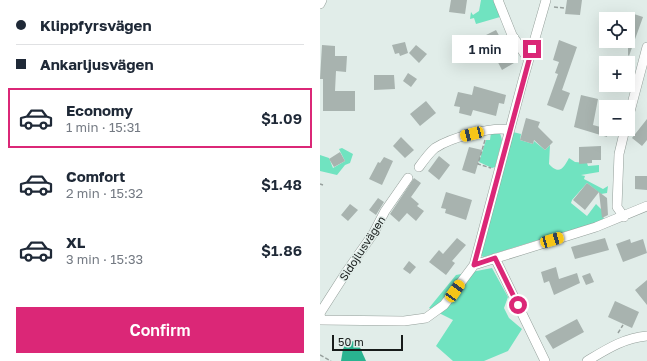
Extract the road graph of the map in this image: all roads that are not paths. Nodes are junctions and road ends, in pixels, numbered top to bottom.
1 (322, 0) edge
2 (498, 0) edge
3 (546, 0) edge
4 (320, 4) edge
5 (647, 47) edge
6 (528, 59) junction
7 (633, 100) edge
8 (509, 130) junction
9 (624, 136) edge
10 (419, 166) dead end
11 (408, 178) dead end
12 (647, 206) edge
13 (624, 217) junction
14 (495, 258) junction
15 (474, 265) junction
16 (320, 320) edge
17 (647, 336) edge
18 (545, 361) edge
19 (587, 361) edge

1 - 4 street
2 - 6 street
3 - 6 street
5 - 7 street
6 - 8 street
8 - 10 street
8 - 15 street
9 - 13 street
11 - 16 street, Sidojlusvägen
12 - 13 street
13 - 14 street
14 - 15 street
14 - 18 street
15 - 16 street
17 - 19 street

